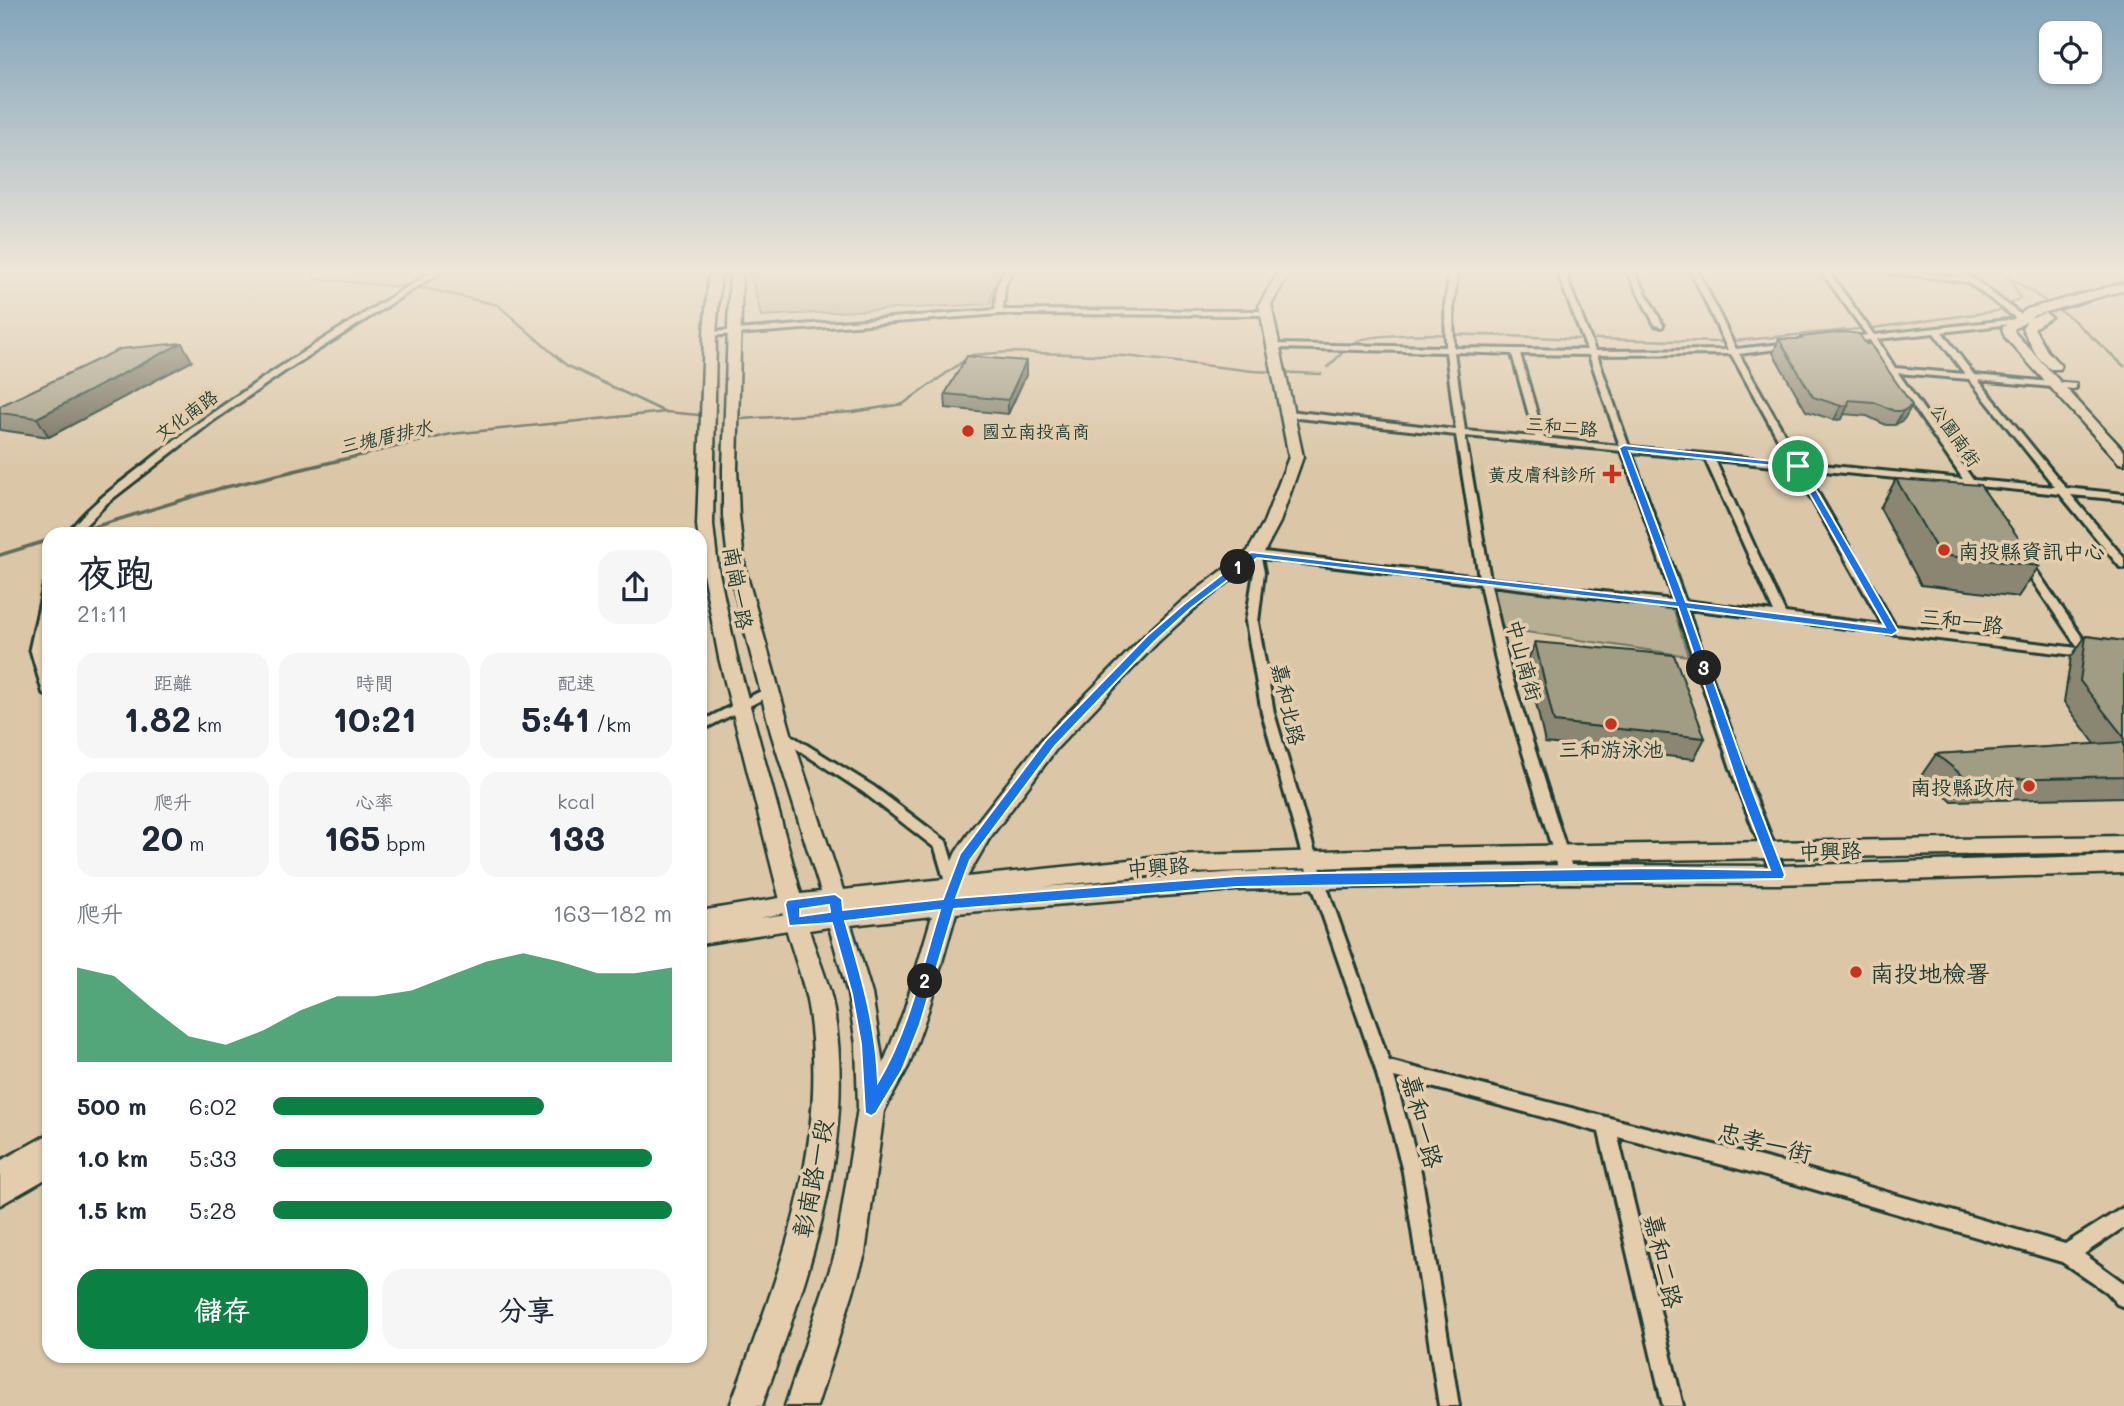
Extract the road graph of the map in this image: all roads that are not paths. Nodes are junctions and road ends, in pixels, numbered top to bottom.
1 (331, 337) edge
2 (710, 337) edge
3 (734, 337) edge
4 (1272, 337) edge
5 (1450, 337) junction
6 (1585, 337) edge
7 (1725, 337) edge
8 (1885, 337) edge
9 (1941, 337) edge
10 (2011, 337) edge
11 (2032, 337) edge
12 (1872, 338) junction
13 (1837, 341) edge
14 (1801, 344) edge
15 (1274, 346) junction
16 (1515, 350) junction
17 (1732, 352) junction
18 (2024, 352) junction
19 (1592, 353) junction
20 (2042, 353) junction
21 (1892, 370) junction
22 (1970, 377) junction
23 (2056, 385) junction
24 (2073, 386) junction
25 (1289, 414) junction
26 (1460, 433) junction
27 (1540, 439) junction
28 (2124, 442) edge
29 (1624, 448) junction
30 (1709, 456) junction
31 (2124, 460) edge
32 (1798, 466) junction
33 (1970, 482) junction
34 (1978, 492) edge
35 (2065, 492) junction
36 (2124, 498) edge
37 (79, 527) edge
38 (705, 527) edge
39 (707, 542) edge
40 (1255, 554) junction
41 (2022, 557) edge
42 (2124, 565) edge
43 (1485, 581) junction
44 (1682, 605) junction
45 (1782, 618) junction
46 (42, 619) edge
47 (1892, 631) junction
48 (2087, 653) junction
49 (2124, 657) edge
50 (42, 669) edge
51 (769, 691) junction
52 (741, 705) junction
53 (707, 723) edge
54 (781, 733) junction
55 (2124, 844) edge
56 (1769, 851) junction
57 (2124, 864) edge
58 (1563, 865) junction
59 (1314, 869) junction
60 (1779, 875) junction
61 (950, 895) junction
62 (836, 908) junction
63 (793, 913) junction
64 (707, 919) edge
65 (707, 933) edge
66 (1383, 1067) junction
67 (871, 1108) junction
68 (1607, 1127) junction
69 (42, 1150) edge
70 (42, 1167) edge
71 (0, 1175) edge
72 (0, 1192) edge
73 (2124, 1216) edge
74 (2067, 1254) junction
75 (2124, 1297) edge
76 (746, 1406) edge
77 (800, 1406) edge
78 (1449, 1406) edge
79 (1673, 1406) edge

1 - 37 street, 文化南路
2 - 38 main road, 南崗一路
3 - 51 main road, 南崗一路
4 - 15 main road, 彰南路一段
5 - 15 street
5 - 16 street
5 - 26 street, 中山南街
6 - 19 street
7 - 17 street
8 - 12 street
9 - 22 street
10 - 18 main road
11 - 20 main road
12 - 13 street
12 - 21 street, 公園南街
14 - 17 street
15 - 25 main road, 彰南路一段
16 - 19 street
16 - 27 street
17 - 19 street
17 - 32 street
18 - 20 main road
18 - 23 main road
19 - 29 street
20 - 24 main road
21 - 22 street
21 - 33 street, 公園南街
22 - 23 street
22 - 35 street
23 - 24 street
23 - 31 main road
24 - 28 main road
25 - 26 street, 三和二路
25 - 40 main road, 彰南路一段
26 - 27 street, 三和二路
26 - 43 street, 中山南街
27 - 29 street, 三和二路
29 - 30 street, 三和二路
29 - 44 street
30 - 32 street, 三和二路
30 - 45 street
32 - 33 street, 三和二路
32 - 47 street
33 - 34 street, 公園南街
33 - 35 street, 三和二路
35 - 36 street, 三和二路
35 - 42 street
39 - 52 main road, 南崗一路
40 - 43 street, 三和一路
40 - 59 street, 嘉和北路
40 - 61 main road, 彰南路一段
41 - 48 street
43 - 44 street, 三和一路
43 - 58 street, 中山南街
44 - 45 street, 三和一路
44 - 56 street
45 - 47 street, 三和一路
46 - 50 street
47 - 48 street, 三和一路
48 - 49 street, 三和一路
51 - 52 street
51 - 54 main road, 南崗一路
52 - 53 street
52 - 63 main road, 南崗一路
54 - 61 street
54 - 62 main road, 南崗一路
55 - 56 main road, 中興路
56 - 58 main road, 中興路
56 - 60 street
57 - 60 main road, 中興路
58 - 59 main road, 中興路
58 - 60 main road, 中興路
59 - 61 main road, 中興路
59 - 66 street, 嘉和一路
61 - 62 main road, 中興路
61 - 67 main road, 彰南路一段
62 - 63 main road, 中興路
62 - 67 main road, 彰南路一段
63 - 64 main road, 中興路
63 - 65 main road, 中興路
63 - 76 main road, 彰南路一段
66 - 68 street, 忠孝一街
66 - 78 street, 嘉和一路
67 - 77 main road, 彰南路一段
68 - 74 street, 忠孝一街
68 - 79 street, 嘉和二路
69 - 71 main road
70 - 72 main road
73 - 74 street
74 - 75 street, 忠孝一街

